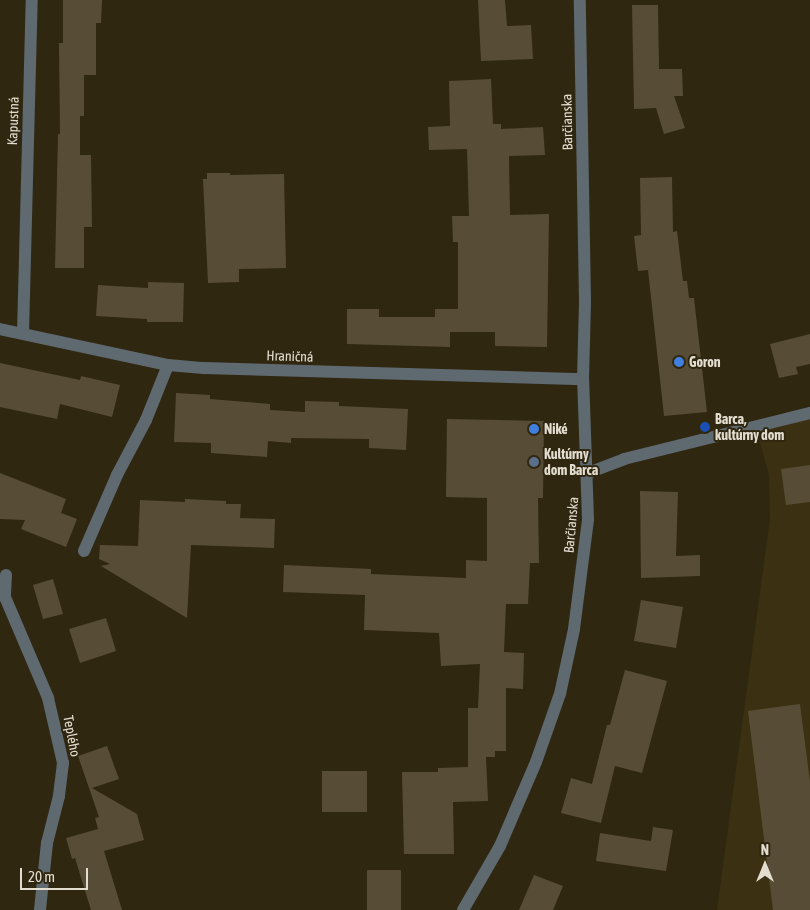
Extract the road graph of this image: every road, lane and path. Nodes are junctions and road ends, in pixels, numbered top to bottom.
1 (32, 0) edge
2 (580, 0) edge
3 (0, 328) edge
4 (23, 333) junction
5 (168, 365) junction
6 (583, 379) junction
7 (810, 413) edge
8 (588, 473) junction
9 (84, 551) dead end
10 (6, 575) dead end
11 (40, 910) edge
12 (463, 910) edge

1 - 4 street, Kapustná
2 - 6 street, Barčianska
3 - 4 street, Hraničná
4 - 5 street, Hraničná
5 - 6 street, Hraničná
5 - 9 street
6 - 8 street, Barčianska
7 - 8 street
8 - 12 street, Barčianska
10 - 11 street, Teplého

